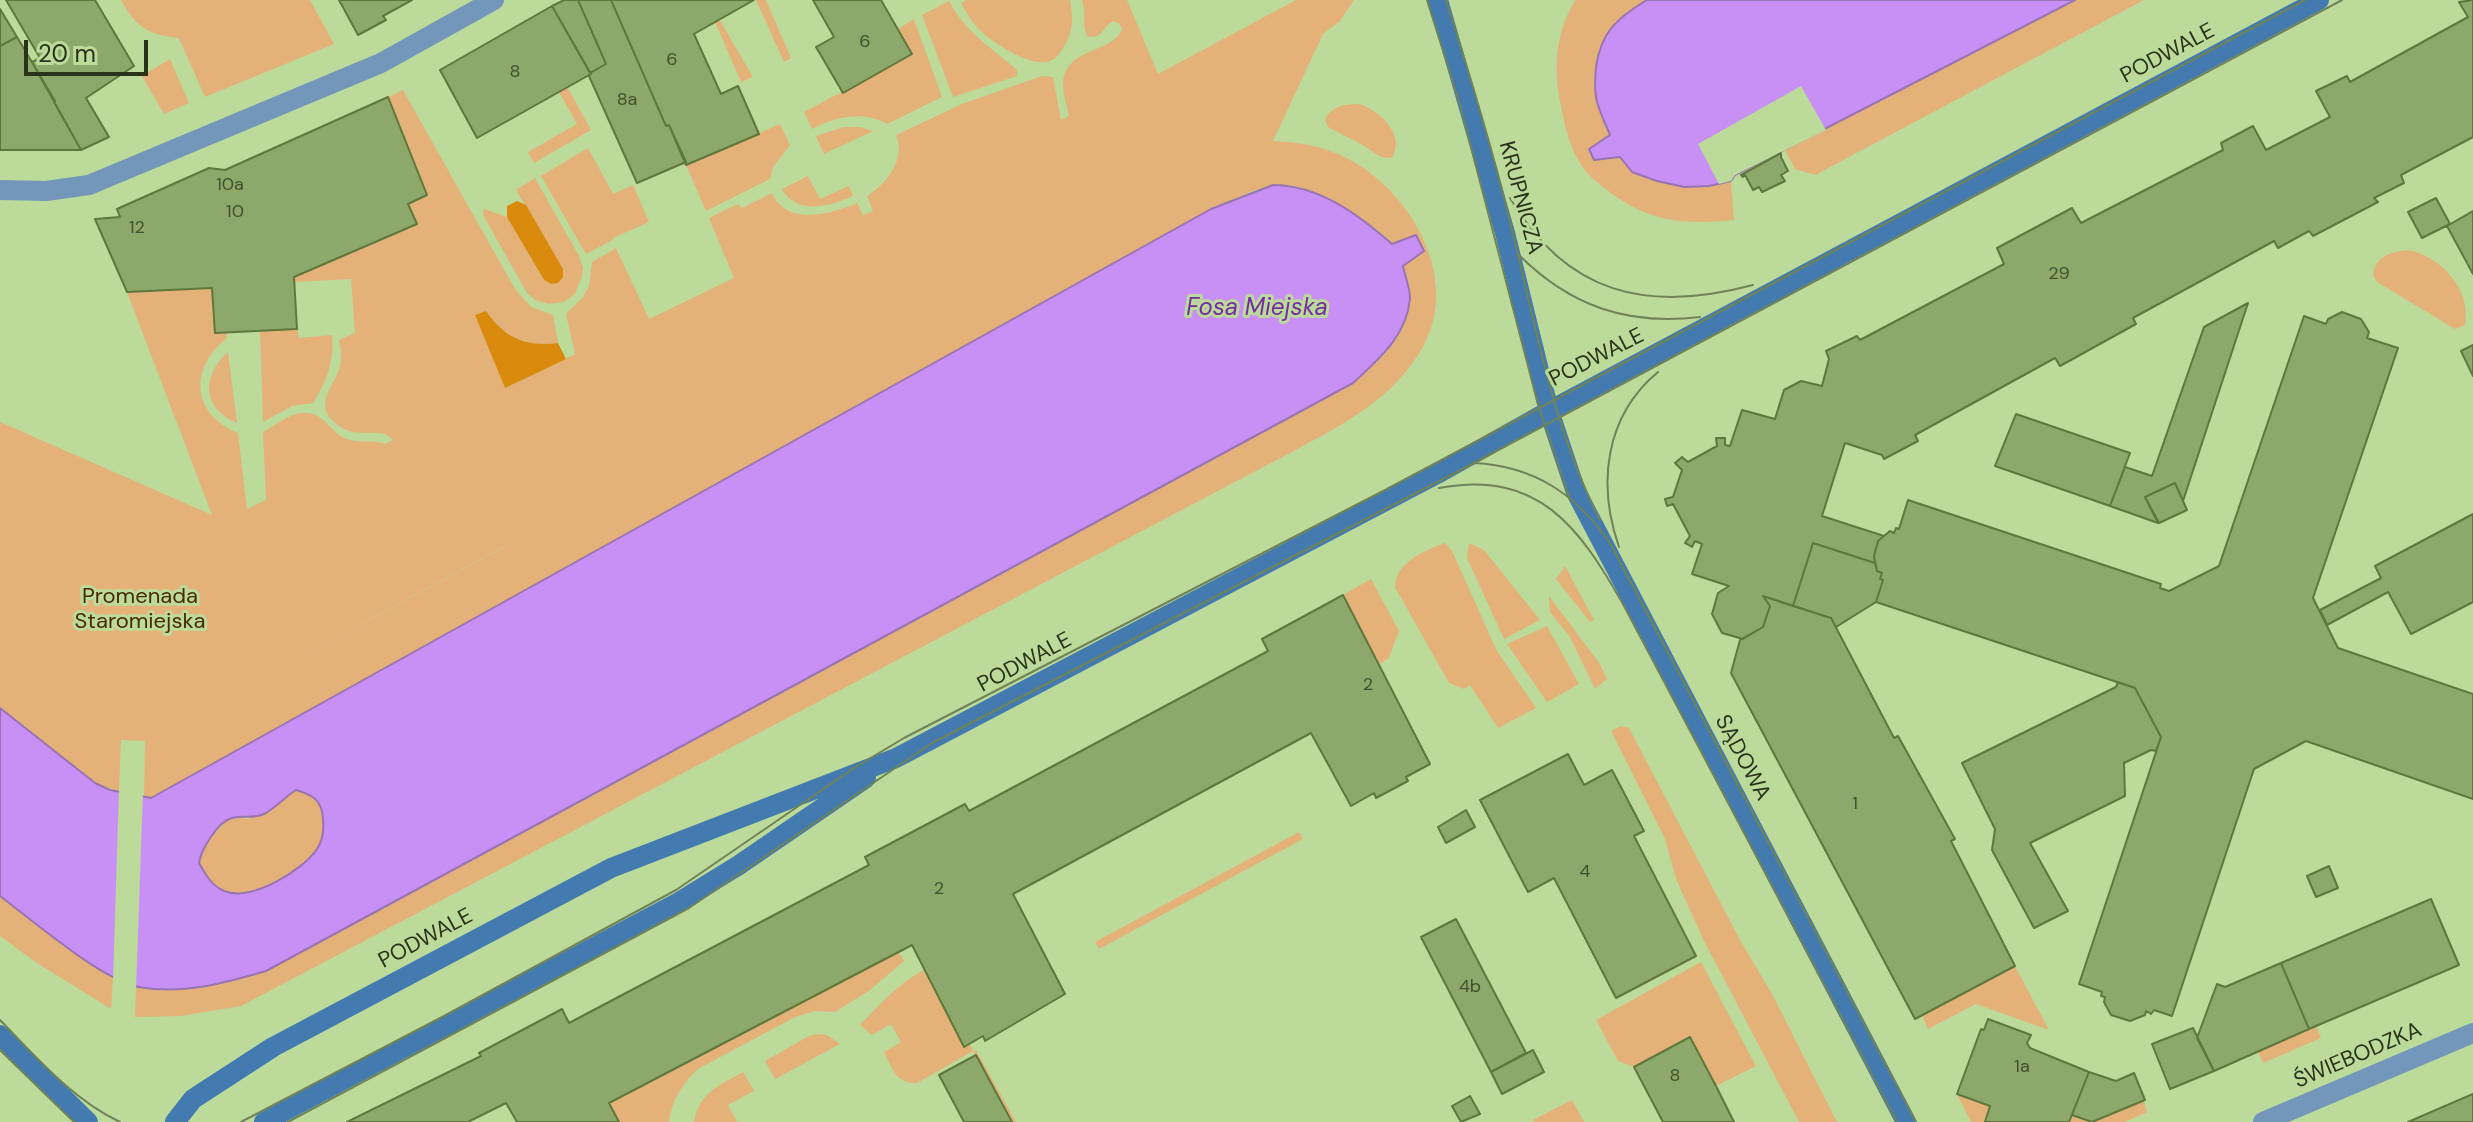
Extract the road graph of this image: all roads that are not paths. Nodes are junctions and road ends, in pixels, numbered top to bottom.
1 (494, 0) edge
2 (1438, 0) edge
3 (2319, 0) edge
4 (0, 190) edge
5 (1549, 411) junction
6 (896, 758) junction
7 (2473, 1033) edge
8 (0, 1035) edge
9 (88, 1122) edge
10 (175, 1122) edge
11 (264, 1122) edge
12 (1906, 1122) edge
13 (2263, 1122) edge

1 - 4 street
2 - 5 street, KRUPNICZA
3 - 5 street, PODWALE
5 - 6 street, PODWALE
5 - 12 street, SĄDOWA
6 - 10 street, PODWALE
6 - 11 street, PODWALE
7 - 13 street, ŚWIEBODZKA
8 - 9 street

